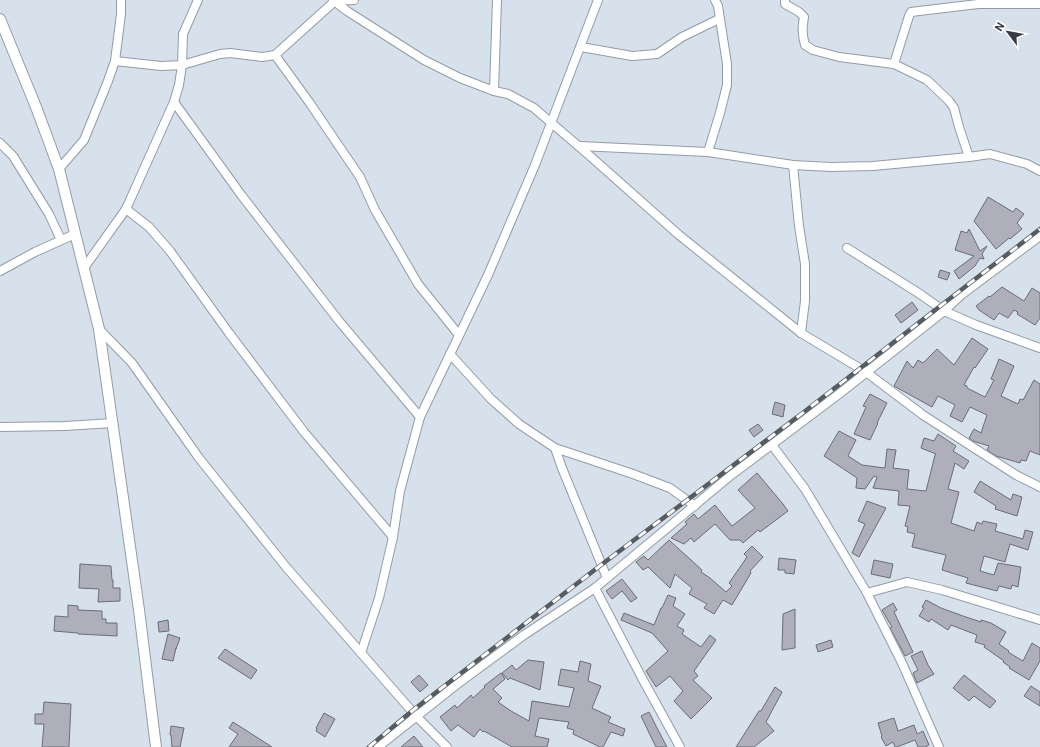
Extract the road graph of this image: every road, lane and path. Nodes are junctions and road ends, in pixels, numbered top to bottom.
1 (121, 0) edge
2 (198, 0) edge
3 (354, 0) edge
4 (497, 0) edge
5 (598, 0) edge
6 (715, 0) edge
7 (785, 0) edge
8 (334, 1) edge
9 (1040, 4) edge
10 (0, 19) edge
11 (719, 19) junction
12 (581, 47) junction
13 (275, 55) junction
14 (115, 61) junction
15 (894, 64) junction
16 (182, 65) junction
17 (494, 91) junction
18 (174, 102) junction
19 (552, 123) junction
20 (0, 143) edge
21 (579, 146) junction
22 (708, 152) junction
23 (969, 158) junction
24 (793, 165) junction
25 (59, 169) junction
26 (1040, 171) edge
27 (126, 209) junction
28 (75, 234) junction
29 (1040, 236) edge
30 (61, 240) junction
31 (847, 248) dead end
32 (84, 268) junction
33 (0, 270) edge
34 (944, 311) junction
35 (99, 328) junction
36 (801, 333) junction
37 (459, 336) junction
38 (1040, 348) edge
39 (450, 354) junction
40 (866, 372) junction
41 (420, 417) junction
42 (113, 423) junction
43 (0, 427) edge
44 (772, 445) junction
45 (555, 448) junction
46 (1040, 487) edge
47 (695, 506) junction
48 (393, 537) junction
49 (607, 578) junction
50 (595, 588) junction
51 (867, 593) junction
52 (1040, 620) edge
53 (361, 653) junction
54 (417, 717) junction
55 (156, 747) edge
56 (378, 747) edge
57 (447, 747) edge
58 (680, 747) edge
59 (939, 747) edge

1 - 14 street
2 - 16 street
3 - 8 street
4 - 17 street
5 - 12 street
6 - 11 street
7 - 15 street
8 - 13 street
8 - 17 street
9 - 15 street
10 - 25 street
11 - 12 street
11 - 22 street
12 - 19 street
13 - 16 street
13 - 37 street
14 - 16 street
14 - 25 street
15 - 23 street
16 - 18 street
17 - 19 street
18 - 27 street
18 - 41 street
19 - 21 street
19 - 37 street
20 - 30 street
21 - 22 street
21 - 36 street
22 - 24 street
23 - 24 street
23 - 26 street
24 - 36 street
25 - 28 street
27 - 32 street
27 - 48 street
28 - 30 street
28 - 32 street
29 - 34 street
30 - 33 street
31 - 34 street
32 - 35 street
34 - 38 street
34 - 40 street
35 - 42 street
35 - 53 street
36 - 40 street
37 - 39 street
39 - 41 street
39 - 45 street
40 - 44 street
40 - 46 street
41 - 48 street
42 - 43 street
42 - 55 street
44 - 47 street
44 - 51 street
45 - 47 street
45 - 49 street
47 - 49 street
48 - 53 street
49 - 50 street
50 - 54 street
50 - 58 street
51 - 52 street
51 - 59 street
53 - 54 street
54 - 56 street
54 - 57 street

